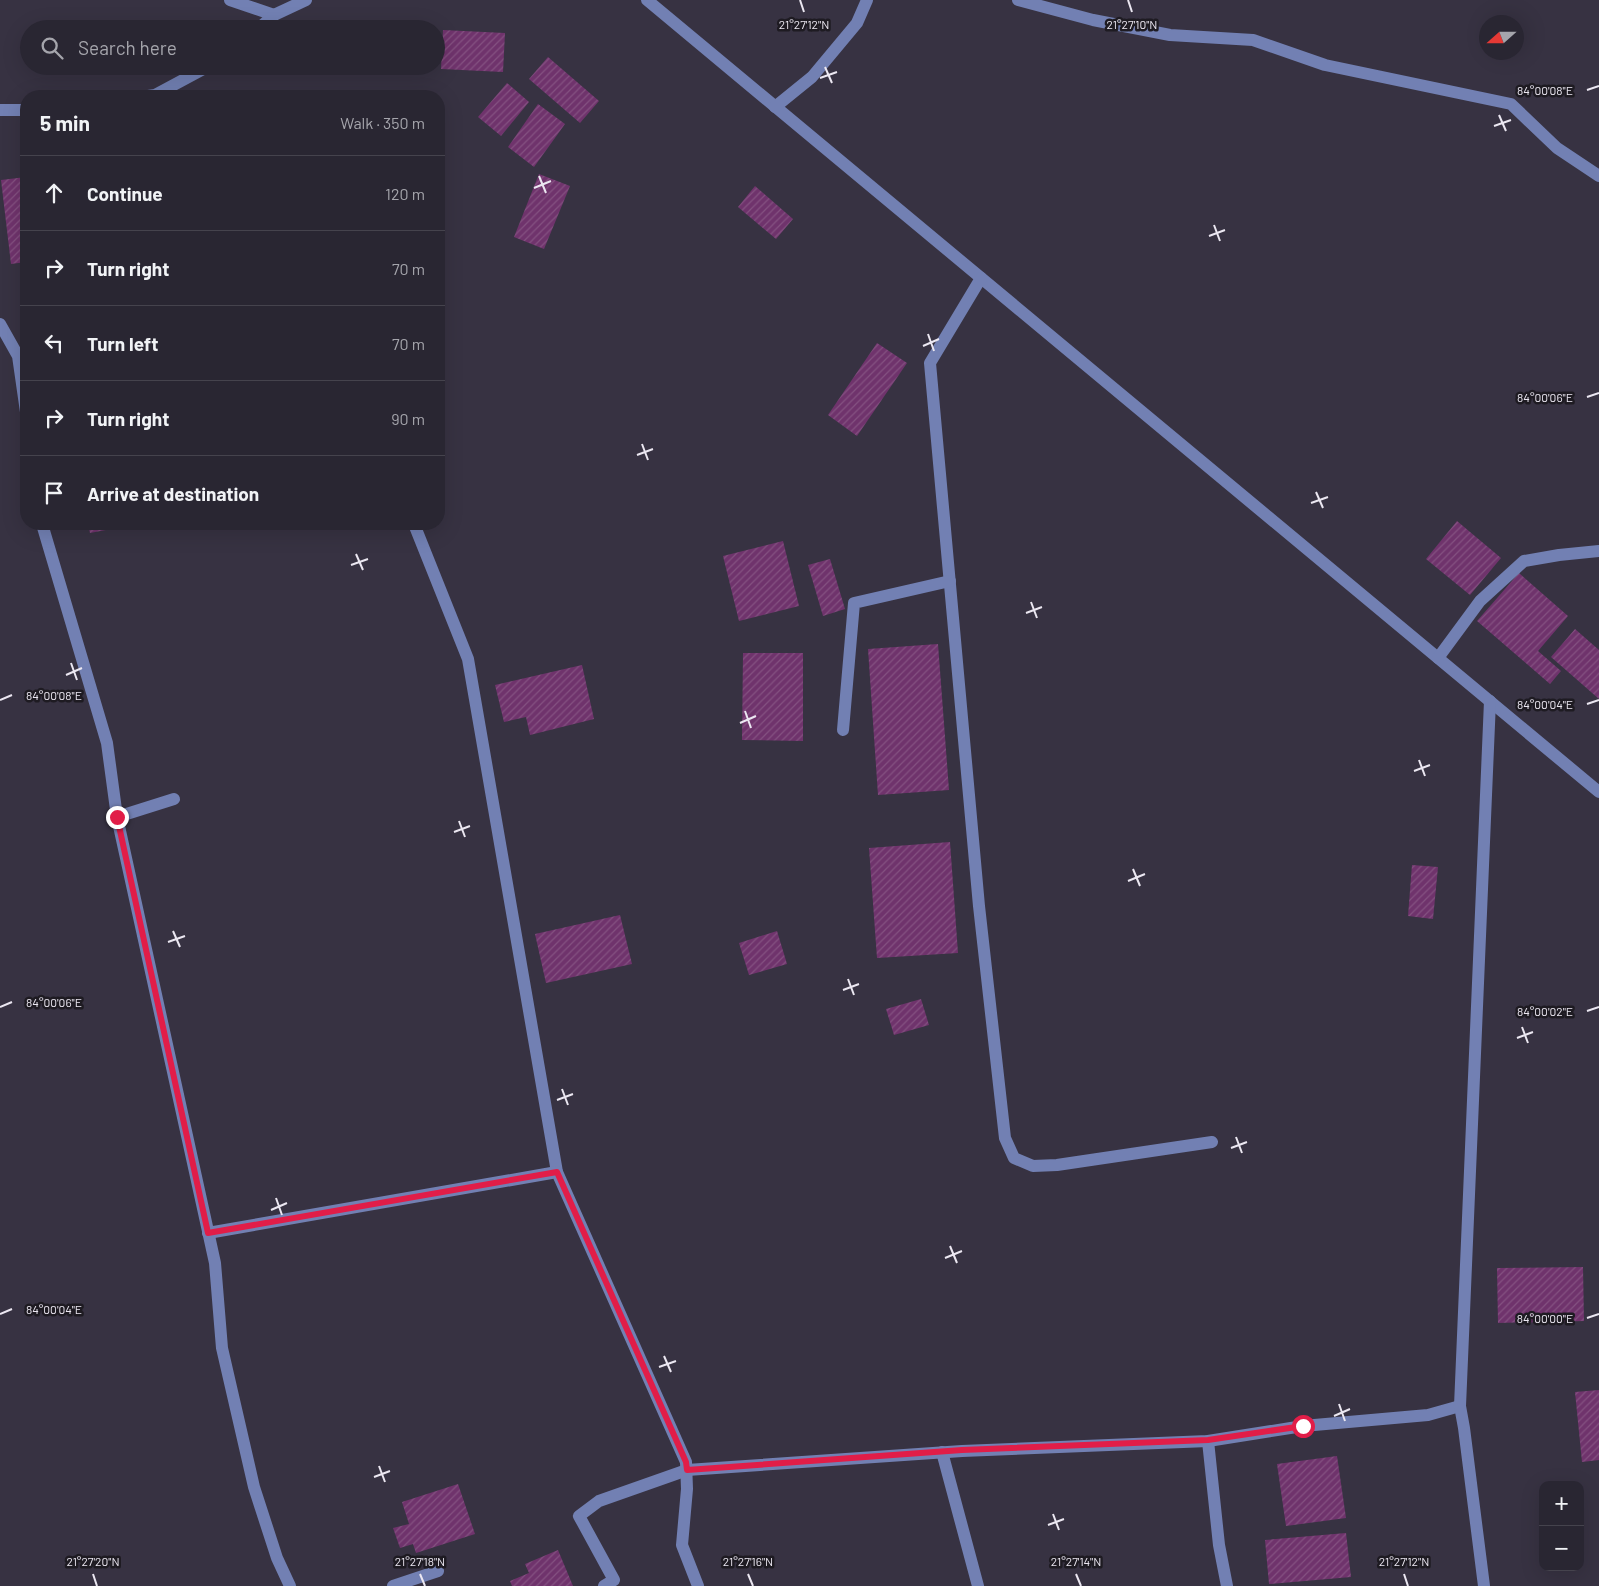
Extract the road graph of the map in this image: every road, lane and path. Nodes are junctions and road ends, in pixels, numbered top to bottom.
1 (230, 0) edge
2 (306, 0) edge
3 (647, 0) edge
4 (867, 0) edge
5 (1018, 0) edge
6 (274, 15) junction
7 (268, 20) edge
8 (192, 75) edge
9 (163, 90) edge
10 (775, 107) junction
11 (0, 110) edge
12 (20, 110) edge
13 (1599, 176) edge
14 (981, 278) junction
15 (0, 324) edge
16 (20, 370) edge
17 (44, 530) edge
18 (416, 530) edge
19 (1599, 551) edge
20 (950, 581) junction
21 (1438, 658) junction
22 (1490, 701) junction
23 (843, 730) dead end
24 (1599, 792) edge
25 (174, 799) dead end
26 (117, 817) junction
27 (1212, 1142) dead end
28 (557, 1172) junction
29 (208, 1233) junction
30 (1460, 1406) junction
31 (1208, 1440) junction
32 (942, 1452) junction
33 (687, 1470) junction
34 (438, 1570) dead end
35 (290, 1586) edge
36 (392, 1586) edge
37 (604, 1586) edge
38 (698, 1586) edge
39 (978, 1586) edge
40 (1226, 1586) edge
41 (1484, 1586) edge

1 - 6 street
2 - 6 street
3 - 10 street
4 - 10 street
5 - 13 street
6 - 7 street
8 - 9 street
10 - 14 street
11 - 12 street
14 - 20 street
14 - 21 street
15 - 16 street
17 - 26 street
18 - 28 street
19 - 21 street
20 - 23 street
20 - 27 street
21 - 22 street
22 - 24 street
22 - 30 street
25 - 26 street
26 - 29 street
28 - 29 street
28 - 33 street
29 - 35 street
30 - 31 street
30 - 41 street
31 - 32 street
31 - 40 street
32 - 33 street
32 - 39 street
33 - 37 street
33 - 38 street
34 - 36 street

